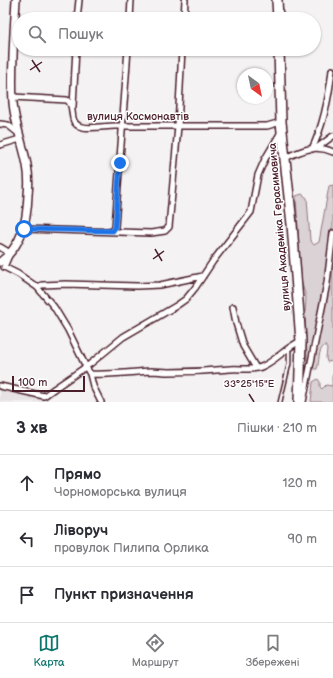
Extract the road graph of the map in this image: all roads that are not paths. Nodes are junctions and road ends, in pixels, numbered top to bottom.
1 (16, 0) edge
2 (79, 0) edge
3 (131, 0) edge
4 (185, 0) edge
5 (277, 0) edge
6 (15, 12) edge
7 (78, 12) edge
8 (130, 12) edge
9 (184, 12) edge
10 (278, 12) edge
11 (13, 56) edge
12 (76, 56) edge
13 (128, 56) edge
14 (182, 56) edge
15 (279, 56) edge
16 (332, 70) dead end
17 (13, 97) junction
18 (73, 108) junction
19 (0, 124) edge
20 (123, 126) junction
21 (178, 126) junction
22 (282, 126) junction
23 (19, 136) junction
24 (333, 136) edge
25 (0, 145) edge
26 (318, 147) junction
27 (312, 149) junction
28 (333, 152) edge
29 (285, 158) junction
30 (24, 229) junction
31 (113, 231) junction
32 (333, 233) edge
33 (0, 248) edge
34 (10, 253) junction
35 (1, 265) edge
36 (203, 276) junction
37 (37, 287) junction
38 (233, 307) dead end
39 (301, 341) junction
40 (289, 347) junction
41 (86, 367) junction
42 (256, 368) junction
43 (90, 374) junction
44 (0, 386) edge
45 (44, 396) junction
46 (48, 402) edge
47 (101, 402) edge
48 (280, 402) edge
49 (299, 402) edge
50 (303, 402) edge

1 - 6 main road
2 - 7 street
3 - 8 street
4 - 9 street
5 - 10 highway
11 - 17 main road
12 - 18 street
13 - 20 street
14 - 21 street
15 - 22 highway, вулиця Академіка Герасимовича
16 - 27 street
17 - 18 street, вулиця Космонавтів
17 - 23 main road
18 - 20 street, вулиця Космонавтів
19 - 23 street
20 - 21 street, вулиця Космонавтів
20 - 31 street
21 - 22 street, вулиця Космонавтів
21 - 31 street
22 - 29 highway, вулиця Академіка Герасимовича
22 - 36 street
23 - 25 street
23 - 30 main road
24 - 26 street
26 - 27 street
26 - 28 street
27 - 29 street
29 - 39 highway, вулиця Академіка Герасимовича
30 - 31 street
30 - 34 main road
32 - 50 street
33 - 34 street
34 - 35 main road
35 - 37 street
36 - 37 street
36 - 41 street
37 - 41 street
38 - 42 street
39 - 40 street
39 - 49 highway, вулиця Академіка Герасимовича
40 - 42 street
40 - 48 lane
41 - 43 street
41 - 45 street
42 - 43 street
43 - 47 street
44 - 45 street
45 - 46 street

